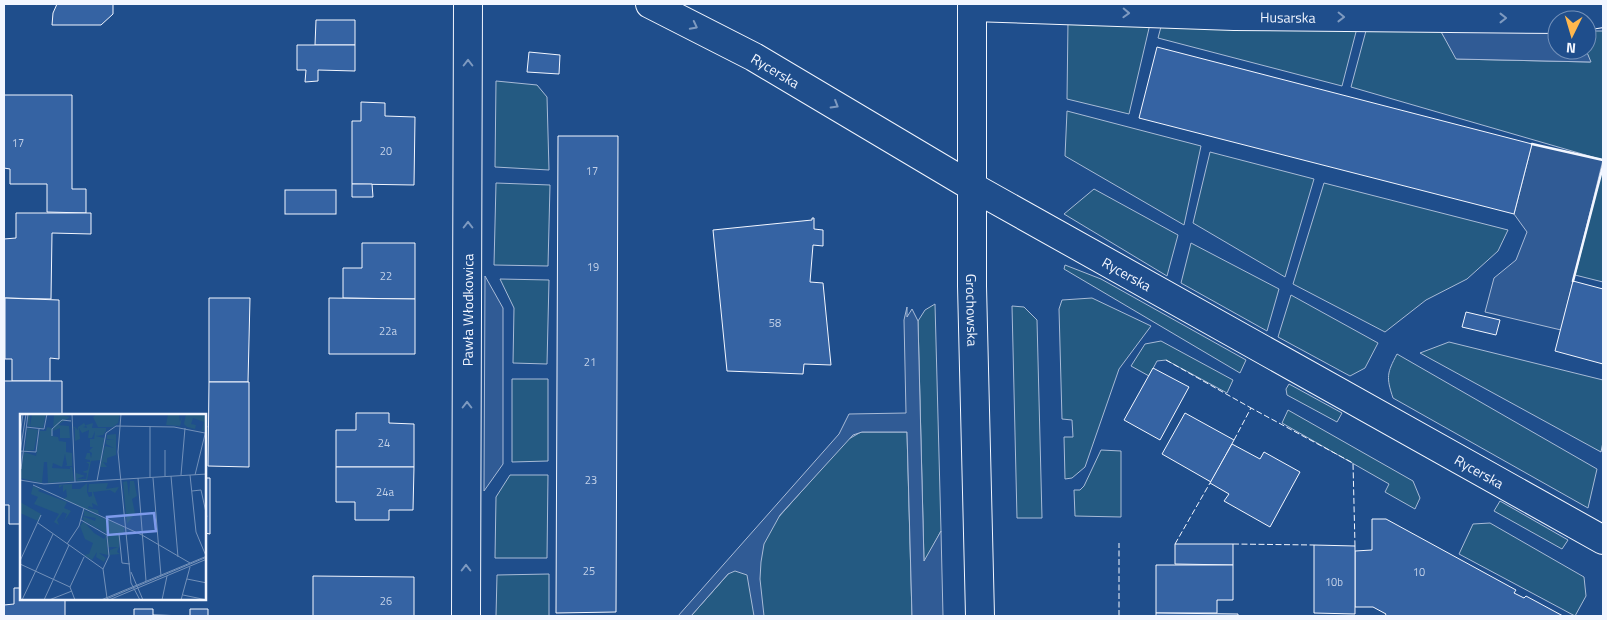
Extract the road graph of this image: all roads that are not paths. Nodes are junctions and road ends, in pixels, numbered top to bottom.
1 (468, 4) edge
2 (650, 4) edge
3 (972, 5) edge
4 (1234, 10) edge
5 (1603, 13) edge
6 (971, 186) junction
7 (1603, 540) edge
8 (466, 616) edge
9 (980, 616) edge

8 -> 1 street, Pawła Włodkowica
2 -> 6 street, Rycerska
3 -> 4 street, Husarska
3 - 6 street, Grochowska
4 -> 5 street, Husarska
6 - 7 street, Rycerska
6 - 9 street, Grochowska

